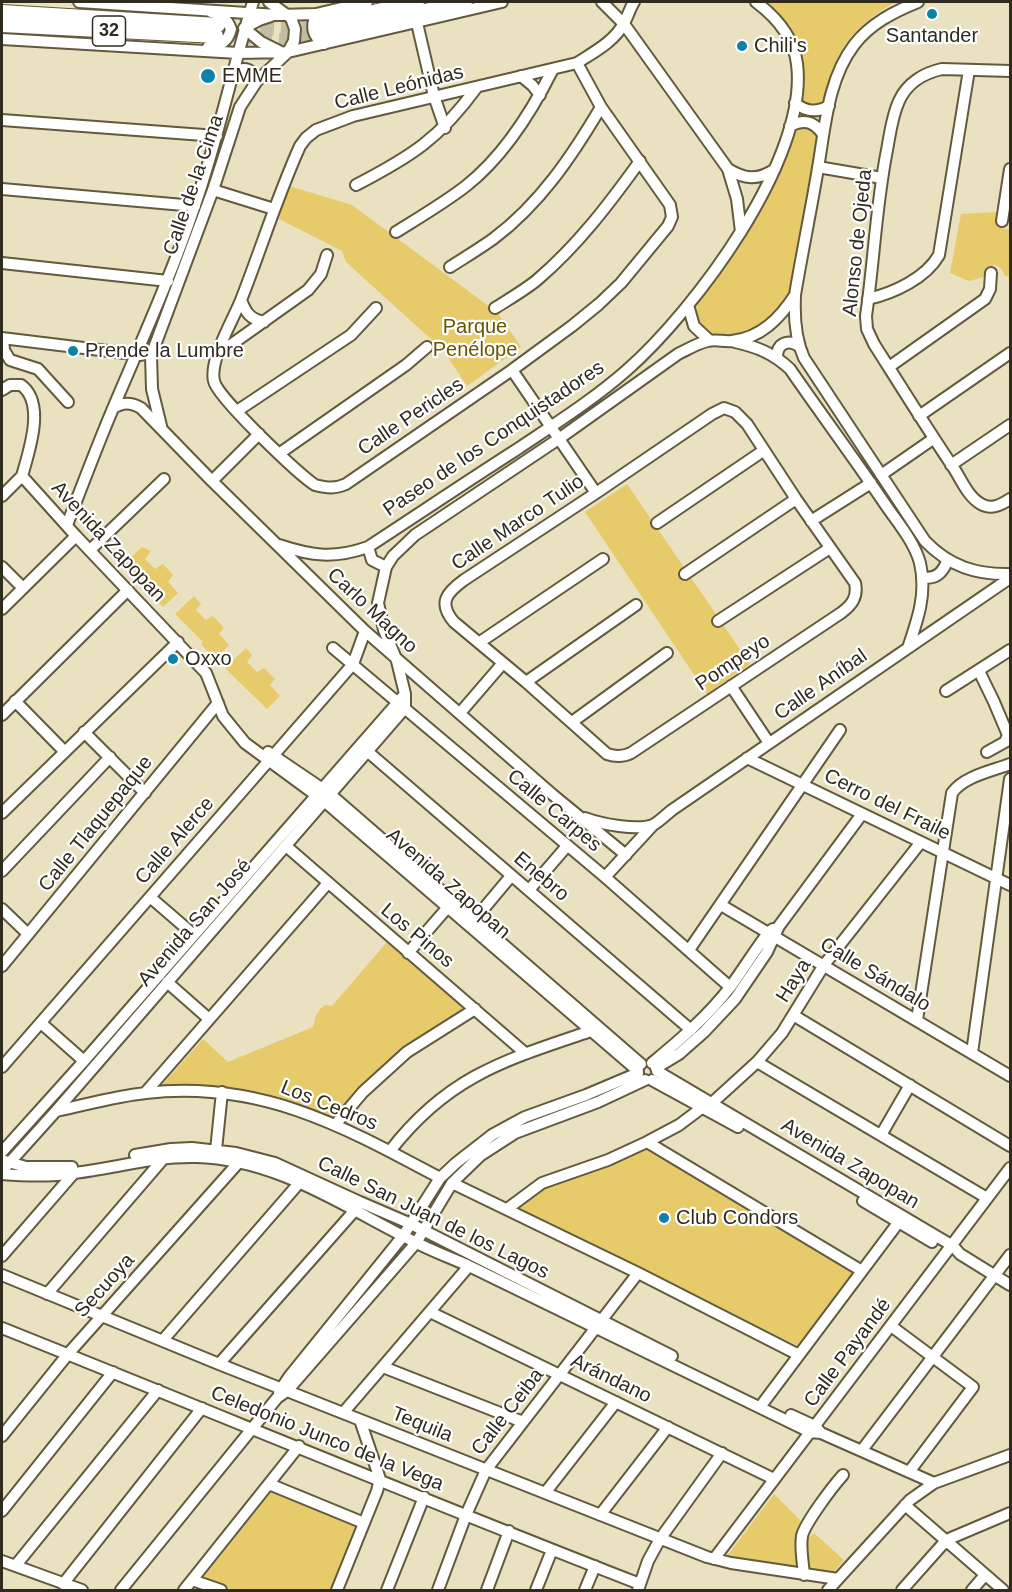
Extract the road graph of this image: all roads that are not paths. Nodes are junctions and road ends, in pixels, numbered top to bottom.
1 (79, 2) edge
2 (269, 2) edge
3 (367, 2) edge
4 (417, 2) edge
5 (465, 2) edge
6 (502, 2) edge
7 (602, 2) edge
8 (634, 2) edge
9 (756, 2) edge
10 (918, 2) edge
11 (251, 7) edge
12 (189, 8) junction
13 (2, 12) edge
14 (282, 15) junction
15 (417, 22) junction
16 (624, 24) junction
17 (2, 25) edge
18 (244, 28) junction
19 (321, 29) junction
20 (2, 39) edge
21 (181, 50) junction
22 (285, 52) junction
23 (238, 53) junction
24 (578, 63) junction
25 (553, 69) junction
26 (969, 70) junction
27 (1011, 71) edge
28 (234, 72) junction
29 (521, 76) junction
30 (257, 81) junction
31 (477, 87) junction
32 (540, 95) junction
33 (434, 96) junction
34 (795, 103) junction
35 (829, 106) junction
36 (601, 107) junction
37 (2, 120) edge
38 (790, 126) junction
39 (445, 128) junction
40 (822, 133) junction
41 (217, 136) junction
42 (640, 161) junction
43 (818, 167) junction
44 (728, 169) junction
45 (775, 169) junction
46 (1011, 169) edge
47 (882, 178) junction
48 (356, 185) dead end
49 (2, 189) edge
50 (213, 190) junction
51 (195, 206) junction
52 (274, 209) junction
53 (1002, 221) dead end
54 (396, 232) dead end
55 (741, 232) junction
56 (327, 255) dead end
57 (2, 263) edge
58 (450, 267) dead end
59 (991, 273) dead end
60 (168, 281) junction
61 (795, 295) junction
62 (868, 299) junction
63 (242, 300) junction
64 (688, 305) junction
65 (376, 308) dead end
66 (495, 308) dead end
67 (264, 322) junction
68 (2, 338) edge
69 (709, 340) junction
70 (732, 341) junction
71 (799, 346) junction
72 (427, 347) dead end
73 (1011, 353) edge
74 (218, 354) junction
75 (136, 355) junction
76 (151, 356) junction
77 (777, 357) junction
78 (888, 367) junction
79 (512, 370) junction
80 (2, 390) edge
81 (68, 402) dead end
82 (113, 408) junction
83 (237, 411) junction
84 (919, 416) junction
85 (1011, 425) edge
86 (552, 426) junction
87 (161, 427) junction
88 (259, 434) junction
89 (560, 438) junction
90 (933, 439) junction
91 (763, 451) junction
92 (280, 453) junction
93 (951, 465) junction
94 (881, 475) junction
95 (22, 476) junction
96 (165, 479) dead end
97 (212, 481) junction
98 (870, 483) junction
99 (326, 488) joint
100 (597, 493) junction
101 (2, 496) edge
102 (796, 499) junction
103 (1011, 499) edge
104 (811, 521) junction
105 (657, 523) dead end
106 (67, 525) junction
107 (76, 536) junction
108 (279, 545) junction
109 (368, 548) junction
110 (830, 548) junction
111 (90, 550) junction
112 (603, 559) dead end
113 (947, 561) junction
114 (2, 567) edge
115 (386, 567) junction
116 (685, 574) dead end
117 (922, 577) junction
118 (1010, 577) edge
119 (23, 588) junction
120 (128, 590) junction
121 (636, 605) dead end
122 (2, 607) edge
123 (718, 621) dead end
124 (365, 631) junction
125 (178, 642) junction
126 (480, 642) junction
127 (333, 648) dead end
128 (908, 648) junction
129 (1011, 650) edge
130 (667, 653) dead end
131 (397, 661) junction
132 (503, 663) junction
133 (353, 664) junction
134 (979, 671) junction
135 (526, 682) junction
136 (730, 686) junction
137 (946, 692) dead end
138 (15, 701) junction
139 (403, 701) junction
140 (218, 703) junction
141 (460, 713) junction
142 (2, 715) edge
143 (1006, 715) edge
144 (572, 722) junction
145 (840, 730) dead end
146 (84, 732) junction
147 (769, 743) junction
148 (64, 751) junction
149 (367, 752) junction
150 (987, 752) dead end
151 (624, 756) joint
152 (110, 757) junction
153 (270, 758) junction
154 (747, 758) junction
155 (1011, 764) edge
156 (1011, 779) edge
157 (805, 785) junction
158 (146, 793) junction
159 (323, 795) junction
160 (2, 813) edge
161 (862, 814) junction
162 (579, 816) junction
163 (653, 825) junction
164 (1007, 834) edge
165 (921, 842) junction
166 (286, 846) junction
167 (567, 846) junction
168 (942, 852) junction
169 (626, 855) junction
170 (1006, 856) edge
171 (2, 871) edge
172 (512, 876) junction
173 (605, 877) junction
174 (997, 878) junction
175 (328, 883) junction
176 (1011, 885) edge
177 (529, 890) junction
178 (150, 897) junction
179 (721, 905) junction
180 (448, 908) junction
181 (2, 909) edge
182 (475, 919) junction
183 (774, 932) junction
184 (28, 934) junction
185 (194, 935) junction
186 (689, 950) junction
187 (408, 953) junction
188 (824, 965) junction
189 (2, 966) edge
190 (167, 982) junction
191 (730, 987) junction
192 (475, 1009) junction
193 (793, 1015) junction
194 (209, 1019) junction
195 (917, 1020) junction
196 (41, 1023) junction
197 (122, 1026) junction
198 (691, 1030) junction
199 (591, 1031) junction
200 (525, 1053) junction
201 (972, 1053) junction
202 (84, 1061) junction
203 (757, 1062) junction
204 (2, 1067) edge
205 (647, 1071) junction
206 (1011, 1076) edge
207 (910, 1085) junction
208 (222, 1092) junction
209 (146, 1093) junction
210 (707, 1105) junction
211 (56, 1112) junction
212 (335, 1125) junction
213 (881, 1135) junction
214 (647, 1142) junction
215 (1011, 1146) edge
216 (216, 1150) junction
217 (390, 1151) junction
218 (2, 1152) edge
219 (164, 1158) junction
220 (239, 1162) junction
221 (3, 1166) edge
222 (1011, 1168) edge
223 (74, 1173) junction
224 (440, 1178) junction
225 (300, 1182) junction
226 (452, 1183) junction
227 (987, 1198) junction
228 (356, 1209) junction
229 (507, 1209) junction
230 (898, 1223) junction
231 (411, 1224) junction
232 (424, 1231) junction
233 (403, 1236) junction
234 (416, 1243) junction
235 (954, 1250) junction
236 (1011, 1255) edge
237 (2, 1256) edge
238 (470, 1266) junction
239 (862, 1271) junction
240 (638, 1273) junction
241 (2, 1275) edge
242 (995, 1276) junction
243 (1011, 1286) edge
244 (47, 1294) junction
245 (430, 1312) junction
246 (102, 1316) junction
247 (599, 1324) junction
248 (891, 1326) junction
249 (2, 1328) edge
250 (163, 1341) junction
251 (68, 1354) junction
252 (799, 1355) junction
253 (933, 1357) junction
254 (219, 1364) junction
255 (383, 1367) junction
256 (112, 1372) junction
257 (560, 1374) junction
258 (158, 1390) junction
259 (282, 1392) junction
260 (616, 1402) junction
261 (763, 1402) junction
262 (202, 1408) junction
263 (343, 1413) junction
264 (360, 1419) junction
265 (523, 1422) junction
266 (668, 1427) junction
267 (252, 1428) junction
268 (815, 1430) junction
269 (2, 1436) edge
270 (299, 1446) junction
271 (862, 1450) junction
272 (722, 1454) junction
273 (1011, 1455) edge
274 (486, 1470) junction
275 (909, 1472) junction
276 (843, 1475) dead end
277 (380, 1479) junction
278 (774, 1479) junction
279 (934, 1483) junction
280 (269, 1484) junction
281 (545, 1493) junction
282 (424, 1497) junction
283 (905, 1505) junction
284 (2, 1511) edge
285 (1011, 1513) edge
286 (466, 1515) junction
287 (600, 1515) junction
288 (364, 1523) junction
289 (509, 1532) junction
290 (660, 1539) junction
291 (946, 1541) junction
292 (552, 1550) junction
293 (714, 1560) junction
294 (2, 1561) edge
295 (16, 1566) junction
296 (595, 1566) junction
297 (804, 1575) junction
298 (985, 1575) junction
299 (838, 1579) junction
300 (192, 1580) junction
301 (63, 1584) junction
302 (639, 1587) edge
303 (82, 1590) edge
304 (121, 1590) edge
305 (184, 1590) edge
306 (221, 1590) edge
307 (337, 1590) edge
308 (387, 1590) edge
309 (438, 1590) edge
310 (487, 1590) edge
311 (536, 1590) edge
312 (585, 1590) edge
313 (828, 1590) edge
314 (902, 1590) edge
315 (972, 1590) edge
316 (1003, 1590) edge

1 - 12 street
2 - 14 street
3 - 19 street
4 - 19 main road
5 - 19 main road
6 - 15 street
7 - 16 street
8 - 16 street, Calle Leónidas
9 - 34 street, Paseo de los Conquistadores
10 - 35 street, Paseo de los Conquistadores
11 - 12 street
11 - 14 street
11 - 18 street, Calle de la Cima
12 - 21 street
13 - 17 main road, 32
14 - 18 street
14 - 19 street
14 - 22 street
15 - 19 street
15 - 33 street
16 - 24 street, Calle Leónidas
16 - 44 street
18 - 22 street
18 - 23 street, Calle de la Cima
19 - 22 street
20 - 21 street
21 - 23 street
22 - 23 street
22 - 30 street, Calle de la Cima
23 - 28 street, Calle de la Cima
24 - 25 street, Calle Leónidas
24 - 36 street
25 - 29 street, Calle Leónidas
25 - 32 street
26 - 27 street
26 - 47 street, Alonso de Ojeda
26 - 62 street
28 - 30 street
28 - 41 street, Calle de la Cima
29 - 31 street, Calle Leónidas
29 - 32 street
30 - 50 street, Calle de la Cima
31 - 33 street, Calle Leónidas
31 - 39 street
32 - 54 street
33 - 39 street
33 - 52 street, Calle Leónidas
34 - 35 street
34 - 38 street, Paseo de los Conquistadores
35 - 40 street, Paseo de los Conquistadores
36 - 42 street
36 - 58 street
37 - 41 street
38 - 40 street
38 - 45 street, Paseo de los Conquistadores
39 - 48 street
40 - 43 street, Paseo de los Conquistadores
41 - 51 street, Calle de la Cima
42 - 66 street
42 - 79 street, Calle Pericles
43 - 47 street
43 - 61 street, Paseo de los Conquistadores
44 - 45 street
44 - 55 street
45 - 55 street, Paseo de los Conquistadores
46 - 53 street
47 - 62 street, Alonso de Ojeda
49 - 51 street
50 - 52 street
50 - 76 street, Calle de la Cima
51 - 60 street, Calle de la Cima
52 - 63 street, Calle Leónidas
55 - 64 street, Paseo de los Conquistadores
56 - 67 street
57 - 60 street
59 - 78 street
60 - 75 street, Calle de la Cima
61 - 70 street, Paseo de los Conquistadores
61 - 71 street
62 - 78 street, Alonso de Ojeda
63 - 67 street
63 - 74 street, Calle Leónidas
64 - 69 street
64 - 86 street, Paseo de los Conquistadores
65 - 83 street
67 - 74 street
68 - 75 street
68 - 81 street
69 - 70 street, Paseo de los Conquistadores
69 - 89 street, Paseo de los Conquistadores
70 - 77 street
71 - 77 street
71 - 94 street
72 - 92 street
73 - 84 street
74 - 83 street, Calle Leónidas
75 - 76 street
75 - 82 street, Calle de la Cima
76 - 87 street
77 - 98 street
78 - 84 street, Alonso de Ojeda
79 - 86 street
79 - 99 street, Calle Pericles
80 - 95 street, Avenida Zapopan
82 - 87 street, Carlo Magno
82 - 106 street, Calle de la Cima
83 - 88 street, Calle Leónidas
84 - 90 street, Alonso de Ojeda
85 - 93 street
86 - 89 street
86 - 109 street, Paseo de los Conquistadores
87 - 97 street, Carlo Magno
88 - 92 street, Calle Leónidas
88 - 97 street
89 - 100 street
89 - 115 street, Paseo de los Conquistadores
90 - 93 street, Alonso de Ojeda
90 - 94 street
91 - 100 street, Calle Marco Tulio
91 - 102 street
91 - 105 street
92 - 99 street, Calle Leónidas
93 - 103 street, Alonso de Ojeda
94 - 113 street
95 - 101 street
95 - 106 street, Avenida Zapopan
96 - 111 street
97 - 108 street, Carlo Magno
98 - 104 street
98 - 117 street
100 - 126 street, Calle Marco Tulio
102 - 104 street
102 - 116 street
104 - 110 street
106 - 107 street, Avenida Zapopan
107 - 111 street, Avenida Zapopan
107 - 119 street
108 - 109 street, Paseo de los Conquistadores
108 - 124 street, Carlo Magno
109 - 115 street
110 - 123 street
110 - 136 street, Pompeyo
111 - 120 street, Avenida Zapopan
112 - 126 street
113 - 117 street
113 - 118 street
114 - 119 street
115 - 131 street, Paseo de los Conquistadores
117 - 128 street
118 - 128 street, Calle Aníbal
119 - 122 street
120 - 125 street, Avenida Zapopan
120 - 138 street
121 - 135 street
124 - 131 street, Carlo Magno
124 - 133 street, Calle Alerce
125 - 140 street, Avenida Zapopan
125 - 146 street
126 - 132 street, Calle Marco Tulio
127 - 133 street, Calle Carpes
128 - 147 street, Calle Aníbal
129 - 134 street
130 - 144 street
131 - 139 street
131 - 141 street, Carlo Magno
132 - 135 street, Calle Marco Tulio
132 - 141 street
133 - 139 street, Calle Carpes
133 - 153 street, Calle Alerce
134 - 137 street
134 - 143 street
135 - 144 street, Calle Marco Tulio
136 - 147 street
136 - 151 street, Pompeyo
138 - 142 street
138 - 148 street
139 - 149 street, Avenida San José
139 - 159 street, Avenida San José
139 - 167 street, Calle Carpes
140 - 153 street, Avenida Zapopan
140 - 158 street, Calle Tlaquepaque
141 - 162 street, Carlo Magno
143 - 150 street
144 - 151 street, Calle Marco Tulio
145 - 157 street
146 - 148 street
146 - 152 street
147 - 154 street, Calle Aníbal
148 - 160 street
149 - 159 street, Avenida San José
149 - 172 street, Enebro
152 - 158 street
152 - 171 street
153 - 159 street, Avenida Zapopan
153 - 178 street, Calle Alerce
154 - 157 street, Cerro del Fraile
154 - 163 street, Calle Aníbal
155 - 168 street
156 - 164 street
157 - 161 street, Cerro del Fraile
157 - 179 street
158 - 184 street, Calle Tlaquepaque
159 - 166 street, Avenida San José
159 - 180 street, Avenida Zapopan
159 - 182 street, Avenida Zapopan
159 - 185 street, Avenida San José
161 - 165 street, Cerro del Fraile
161 - 183 street
162 - 163 street
162 - 169 street, Carlo Magno
163 - 169 street, Calle Aníbal
164 - 170 street
165 - 168 street, Cerro del Fraile
165 - 188 street, Haya
166 - 175 street, Los Pinos
166 - 190 street, Avenida San José
167 - 173 street, Calle Carpes
167 - 177 street
168 - 174 street, Cerro del Fraile
168 - 195 street
169 - 173 street, Calle Aníbal
170 - 174 street
172 - 177 street, Enebro
172 - 182 street
173 - 186 street, Calle Carpes
174 - 176 street, Cerro del Fraile
174 - 201 street
175 - 187 street, Los Pinos
175 - 194 street
177 - 198 street, Enebro
178 - 185 street
178 - 196 street, Calle Alerce
179 - 183 street, Calle Sándalo
179 - 186 street
180 - 187 street
180 - 199 street, Avenida Zapopan
181 - 184 street
182 - 205 street, Avenida Zapopan
183 - 188 street, Calle Sándalo
183 - 191 street
183 - 205 street
184 - 189 street, Calle Tlaquepaque
185 - 197 street, Avenida San José
186 - 191 street, Calle Carpes
187 - 192 street, Los Pinos
188 - 193 street, Haya
188 - 195 street, Calle Sándalo
190 - 194 street
190 - 197 street, Avenida San José
191 - 198 street
192 - 200 street, Los Pinos
192 - 212 street
193 - 203 street, Haya
193 - 207 street
194 - 209 street
195 - 201 street, Calle Sándalo
196 - 202 street
196 - 204 street, Calle Alerce
197 - 202 street, Avenida San José
197 - 211 street, Avenida San José
198 - 205 street
199 - 200 street
199 - 205 street, Avenida Zapopan
200 - 217 street
201 - 206 street, Calle Sándalo
202 - 218 street, Avenida San José
203 - 210 street, Haya
203 - 213 street
205 - 210 street, Avenida Zapopan
205 - 224 street
205 - 226 street
207 - 213 street
207 - 215 street
208 - 209 street, Los Cedros
208 - 212 street, Los Cedros
208 - 216 street
209 - 211 street, Los Cedros
210 - 214 street, Haya
210 - 230 street, Avenida Zapopan
210 - 235 street, Avenida Zapopan
211 - 221 street, Avenida San José
212 - 217 street, Los Cedros
213 - 227 street
214 - 229 street, Haya
214 - 239 street
216 - 221 street, Calle San Juan de los Lagos
216 - 231 street, Calle San Juan de los Lagos
217 - 224 street, Los Cedros
219 - 220 street, Calle San Juan de los Lagos
219 - 223 street, Calle San Juan de los Lagos
219 - 244 street
220 - 225 street, Calle San Juan de los Lagos
220 - 246 street, Secuoya
221 - 223 street, Calle San Juan de los Lagos
222 - 227 street, Calle Payandé
223 - 237 street
224 - 231 street
225 - 228 street, Calle San Juan de los Lagos
225 - 250 street
226 - 229 street
226 - 232 street
227 - 235 street, Calle Payandé
228 - 233 street, Calle San Juan de los Lagos
228 - 254 street
229 - 240 street
230 - 235 street, Avenida Zapopan
230 - 239 street
231 - 232 street, Calle San Juan de los Lagos
231 - 233 street
232 - 234 street
232 - 247 street, Calle San Juan de los Lagos
233 - 234 street, Calle San Juan de los Lagos
233 - 259 street
234 - 238 street, Calle San Juan de los Lagos
234 - 259 street
235 - 242 street, Avenida Zapopan
235 - 248 street, Calle Payandé
236 - 242 street
238 - 245 street
238 - 247 street, Calle San Juan de los Lagos
239 - 252 street
240 - 247 street, Calle Ceiba
240 - 252 street
241 - 244 street, Tequila
242 - 243 street, Avenida Zapopan
242 - 253 street
244 - 246 street, Tequila
245 - 255 street
245 - 257 street, Arándano
246 - 250 street, Tequila
246 - 251 street, Secuoya
247 - 257 street, Calle Ceiba
247 - 261 street, Calle San Juan de los Lagos
247 - 268 street, Calle San Juan de los Lagos
248 - 253 street
248 - 268 street, Calle Payandé
249 - 251 street, Celedonio Junco de la Vega
250 - 254 street, Tequila
251 - 256 street, Celedonio Junco de la Vega
251 - 269 street, Secuoya
252 - 261 street
253 - 271 street
253 - 275 street
254 - 259 street, Tequila
255 - 263 street
255 - 265 street
256 - 258 street, Celedonio Junco de la Vega
256 - 284 street
257 - 260 street, Arándano
257 - 265 street, Calle Ceiba
258 - 262 street, Celedonio Junco de la Vega
258 - 295 street
259 - 263 street, Tequila
259 - 267 street
260 - 266 street, Arándano
260 - 281 street
261 - 268 street, Calle San Juan de los Lagos
262 - 267 street, Celedonio Junco de la Vega
262 - 301 street
263 - 264 street, Tequila
264 - 274 street, Tequila
264 - 277 street
265 - 274 street, Calle Ceiba
266 - 272 street, Arándano
266 - 287 street
267 - 270 street, Celedonio Junco de la Vega
267 - 304 street
268 - 271 street, Calle San Juan de los Lagos
268 - 278 street, Calle Payandé
270 - 277 street, Celedonio Junco de la Vega
270 - 280 street
271 - 275 street, Calle San Juan de los Lagos
272 - 278 street, Arándano
272 - 290 street
273 - 279 street
274 - 281 street, Tequila
274 - 286 street, Calle Ceiba
275 - 279 street, Calle San Juan de los Lagos
276 - 297 street
277 - 282 street, Celedonio Junco de la Vega
277 - 288 street
278 - 293 street, Calle Payandé
279 - 283 street
280 - 288 street
280 - 300 street
281 - 287 street, Tequila
282 - 286 street, Celedonio Junco de la Vega
282 - 308 street
283 - 291 street
283 - 299 street
285 - 291 street
286 - 289 street, Celedonio Junco de la Vega
286 - 309 street, Calle Ceiba
287 - 290 street, Tequila
288 - 307 street
289 - 292 street, Celedonio Junco de la Vega
289 - 310 street
290 - 293 street, Tequila
290 - 302 street
291 - 298 street
291 - 314 street
292 - 296 street, Celedonio Junco de la Vega
292 - 311 street
293 - 297 street, Tequila
294 - 295 street
295 - 301 street
296 - 302 street, Celedonio Junco de la Vega
296 - 312 street
297 - 299 street, Tequila
298 - 315 street
298 - 316 street
299 - 313 street
300 - 305 street
300 - 306 street
301 - 303 street

